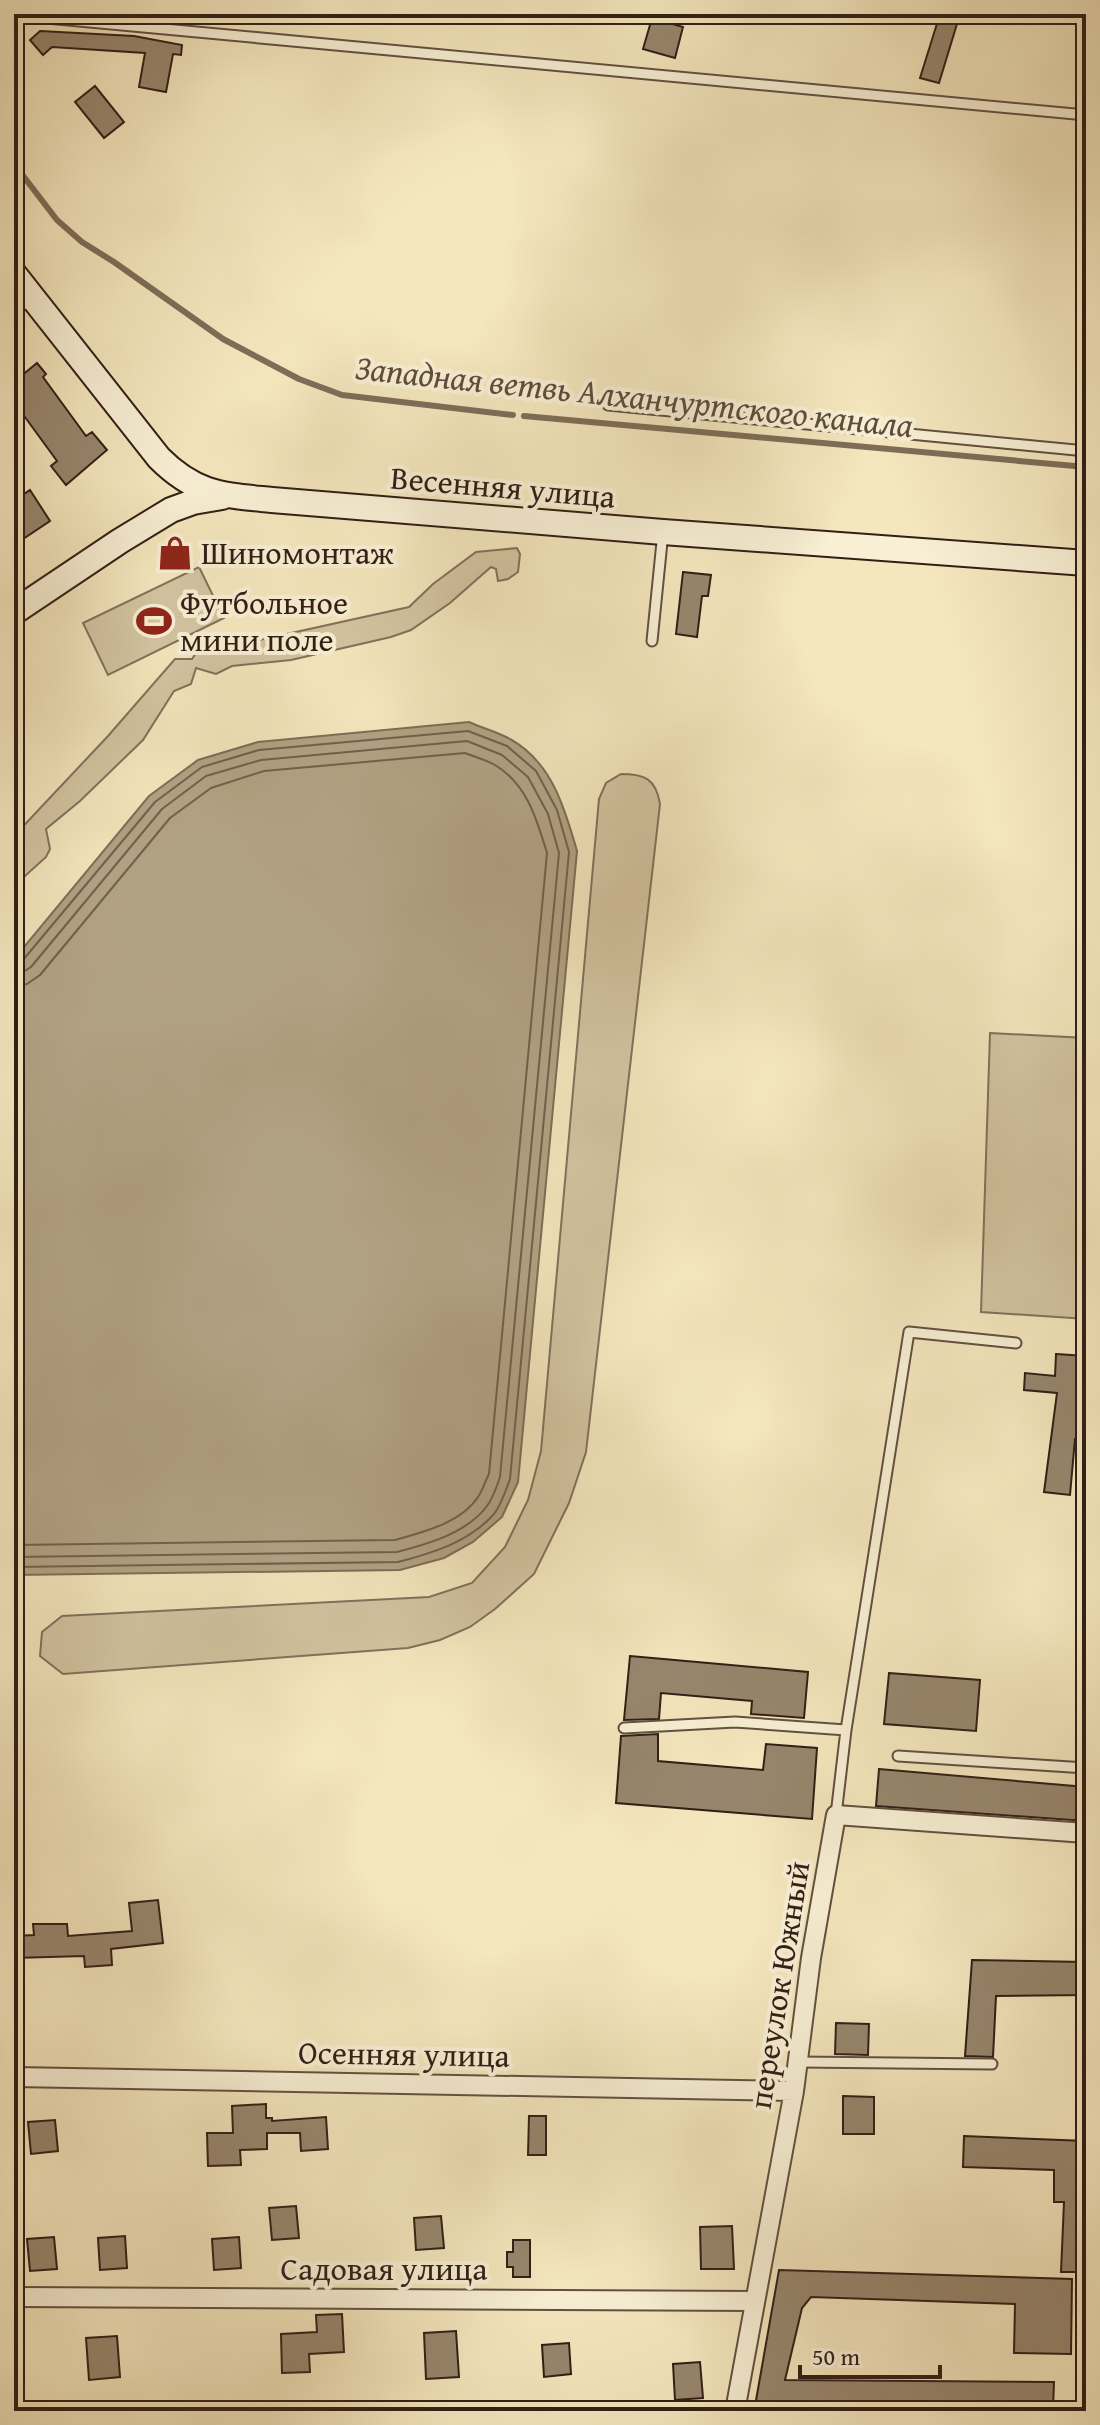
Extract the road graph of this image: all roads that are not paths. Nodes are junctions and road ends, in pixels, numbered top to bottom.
1 (14, 15) edge
2 (1086, 115) edge
3 (14, 274) edge
4 (22, 300) edge
5 (608, 405) dead end
6 (1086, 451) edge
7 (232, 496) junction
8 (663, 532) junction
9 (1086, 563) edge
10 (14, 612) edge
11 (652, 641) dead end
12 (1016, 1343) dead end
13 (624, 1728) dead end
14 (846, 1730) junction
15 (898, 1756) dead end
16 (1086, 1768) edge
17 (836, 1815) junction
18 (1086, 1833) edge
19 (798, 2062) junction
20 (992, 2064) dead end
21 (14, 2077) edge
22 (794, 2091) junction
23 (14, 2297) edge
24 (754, 2301) junction
25 (735, 2411) edge

1 - 2 lane
3 - 4 street, Весенняя улица
4 - 7 street, Весенняя улица
5 - 6 lane
7 - 8 street, Весенняя улица
7 - 10 street
8 - 9 street, Весенняя улица
8 - 11 lane
12 - 14 lane
13 - 14 lane
14 - 17 lane
15 - 16 lane
17 - 18 street
17 - 19 street, переулок Южный
19 - 20 lane
19 - 22 street, переулок Южный
21 - 22 street, Осенняя улица
22 - 24 street, переулок Южный
23 - 24 street, Садовая улица
24 - 25 street, переулок Южный

